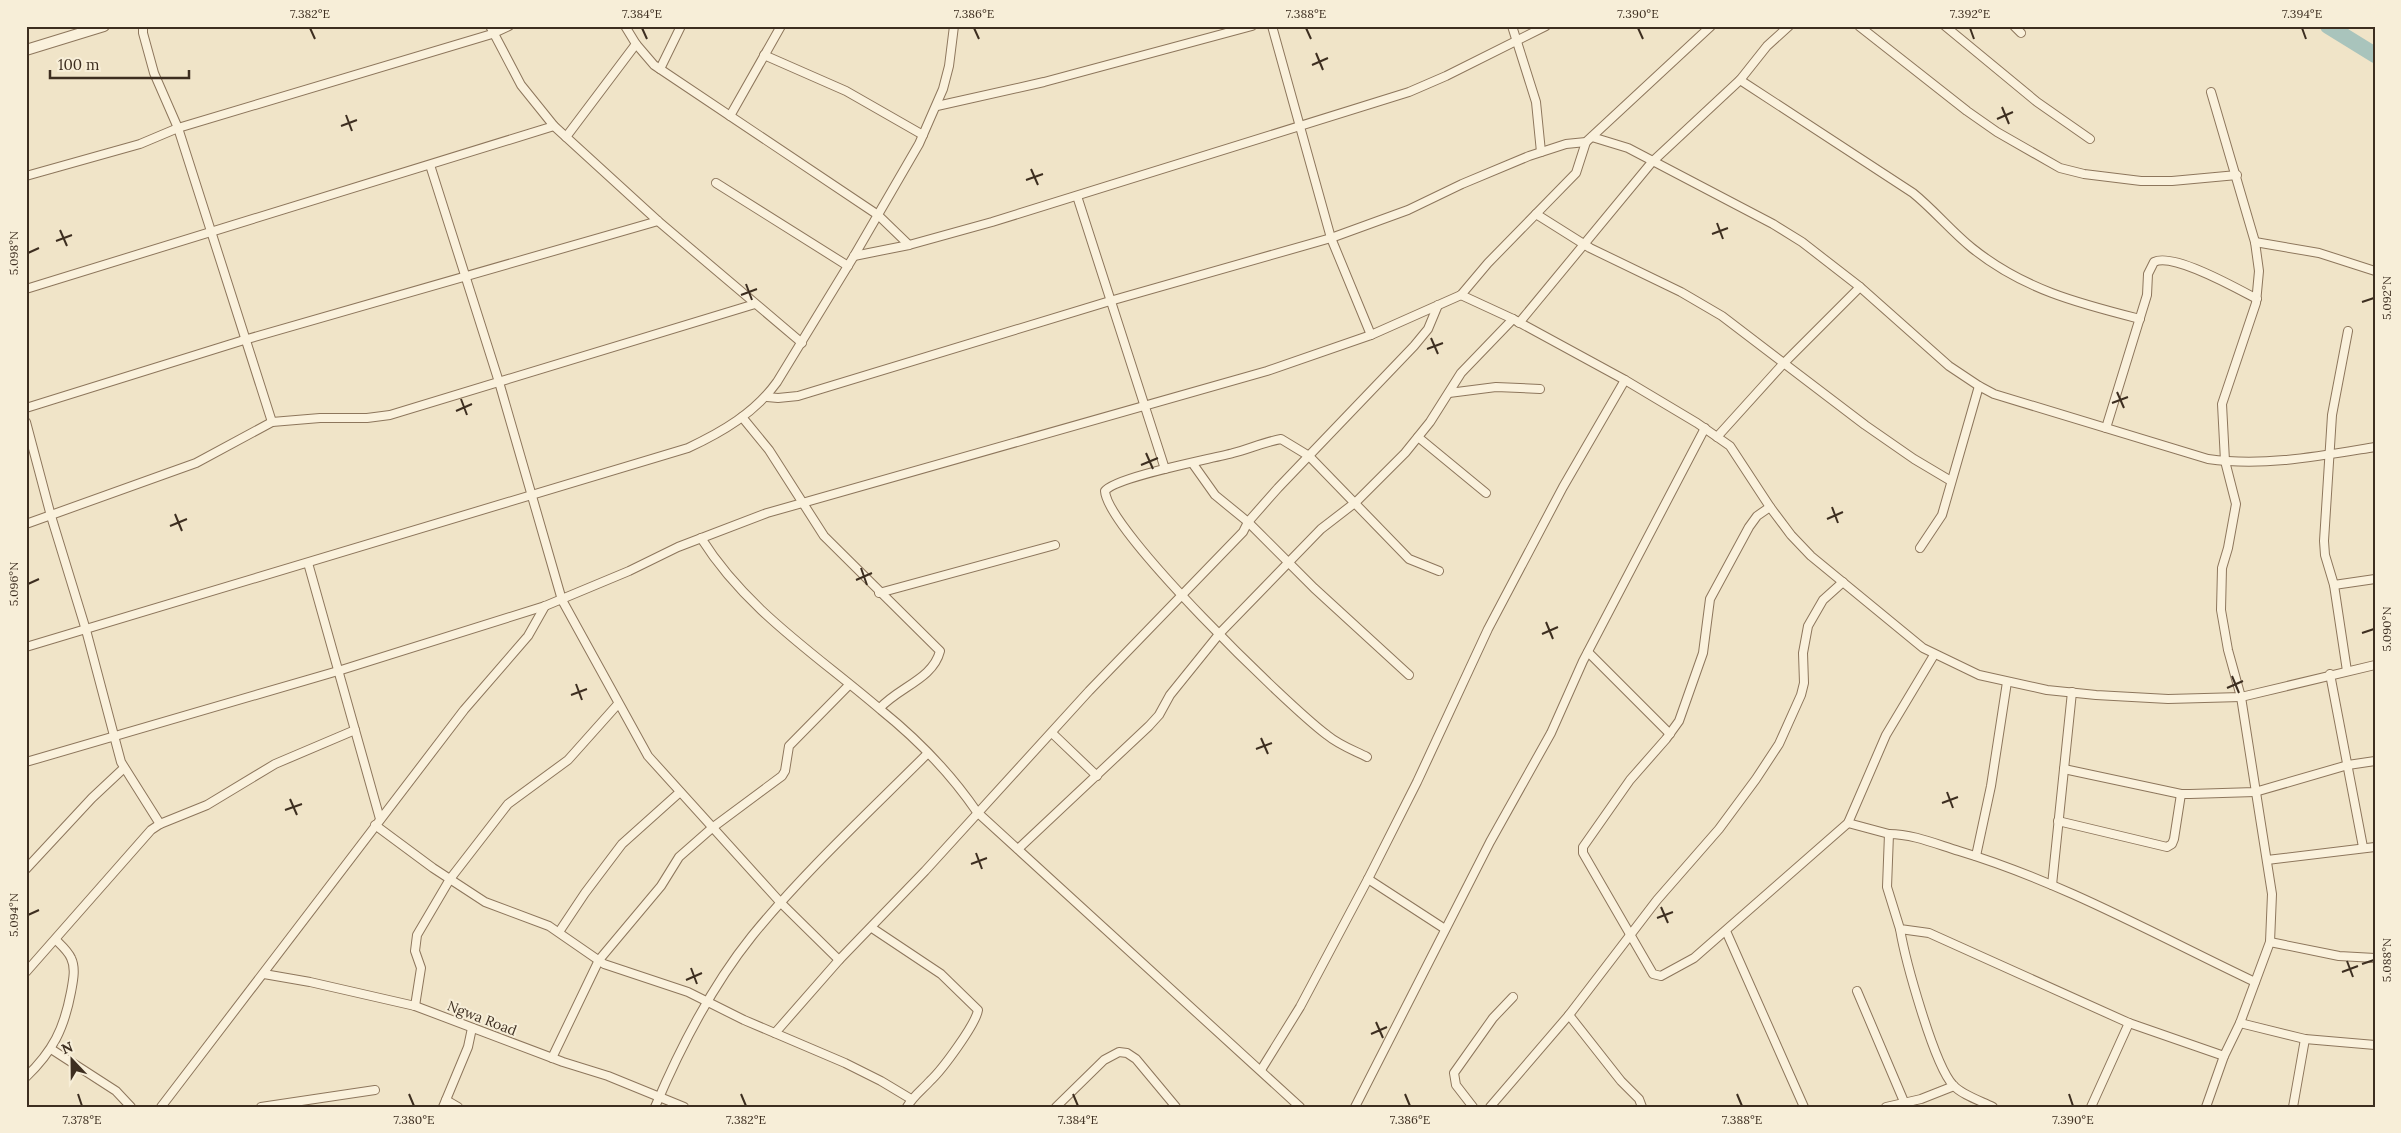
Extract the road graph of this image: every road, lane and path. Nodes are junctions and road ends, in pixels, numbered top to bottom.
1 (104, 26) edge
2 (143, 26) edge
3 (509, 26) edge
4 (625, 26) edge
5 (681, 26) edge
6 (780, 26) edge
7 (954, 26) edge
8 (1252, 26) edge
9 (1272, 26) edge
10 (1512, 26) edge
11 (1546, 26) edge
12 (1711, 26) edge
13 (1789, 26) edge
14 (1859, 26) edge
15 (1945, 26) edge
16 (2014, 26) edge
17 (491, 30) edge
18 (2021, 32) dead end
19 (1516, 41) junction
20 (636, 44) junction
21 (26, 50) edge
22 (764, 55) junction
23 (660, 69) junction
24 (1740, 80) junction
25 (2211, 92) dead end
26 (937, 106) junction
27 (730, 116) junction
28 (554, 126) junction
29 (1300, 127) junction
30 (178, 128) junction
31 (923, 135) junction
32 (566, 137) junction
33 (1589, 139) junction
34 (2090, 139) dead end
35 (1540, 152) junction
36 (1652, 162) junction
37 (430, 165) junction
38 (2237, 175) junction
39 (26, 176) edge
40 (716, 183) dead end
41 (1077, 196) junction
42 (1536, 214) junction
43 (878, 215) junction
44 (658, 221) junction
45 (210, 231) junction
46 (1331, 238) junction
47 (2255, 242) junction
48 (1583, 244) junction
49 (909, 245) junction
50 (854, 256) junction
51 (848, 266) junction
52 (2375, 271) edge
53 (466, 275) junction
54 (1860, 287) junction
55 (26, 289) edge
56 (1461, 295) junction
57 (2257, 299) junction
58 (1110, 301) junction
59 (755, 304) junction
60 (1438, 305) junction
61 (2140, 319) junction
62 (1516, 321) junction
63 (2348, 331) dead end
64 (1371, 335) junction
65 (244, 340) junction
66 (802, 343) junction
67 (1783, 364) junction
68 (1625, 380) junction
69 (499, 382) junction
70 (1979, 386) junction
71 (1540, 389) dead end
72 (1449, 393) junction
73 (767, 397) junction
74 (1146, 406) junction
75 (26, 408) edge
76 (742, 417) junction
77 (26, 422) edge
78 (272, 422) junction
79 (1705, 428) junction
80 (2106, 428) junction
81 (1418, 436) junction
82 (1718, 437) junction
83 (2375, 447) edge
84 (2329, 454) junction
85 (1309, 456) junction
86 (2225, 461) junction
87 (1193, 464) junction
88 (1165, 469) junction
89 (1951, 481) junction
90 (1486, 493) dead end
91 (531, 496) junction
92 (803, 502) junction
93 (1356, 502) junction
94 (1770, 507) junction
95 (51, 516) junction
96 (1248, 522) junction
97 (26, 524) edge
98 (701, 538) junction
99 (1054, 545) dead end
100 (1920, 548) dead end
101 (308, 563) junction
102 (1288, 563) junction
103 (1438, 571) dead end
104 (2375, 579) edge
105 (1843, 582) junction
106 (2334, 585) junction
107 (879, 593) junction
108 (1184, 596) junction
109 (562, 600) junction
110 (545, 606) junction
111 (86, 630) junction
112 (1220, 633) junction
113 (26, 647) edge
114 (1588, 652) junction
115 (1934, 655) junction
116 (2375, 665) edge
117 (338, 671) junction
118 (2347, 671) junction
119 (2330, 674) junction
120 (1409, 675) dead end
121 (2007, 682) junction
122 (849, 685) junction
123 (2072, 692) junction
124 (2241, 697) junction
125 (618, 704) junction
126 (880, 708) junction
127 (355, 730) junction
128 (1052, 733) junction
129 (1670, 734) junction
130 (116, 737) junction
131 (927, 754) junction
132 (1367, 756) dead end
133 (2375, 761) edge
134 (26, 762) edge
135 (2348, 764) junction
136 (124, 768) junction
137 (2064, 769) junction
138 (1096, 776) junction
139 (680, 792) junction
140 (2255, 792) junction
141 (2181, 794) junction
142 (977, 812) junction
143 (2058, 821) junction
144 (378, 822) junction
145 (1848, 823) junction
146 (160, 824) junction
147 (712, 828) junction
148 (1889, 834) junction
149 (2363, 847) junction
150 (2375, 847) edge
151 (1018, 849) junction
152 (1976, 856) junction
153 (2267, 860) junction
154 (26, 869) edge
155 (450, 879) junction
156 (1368, 879) junction
157 (2052, 885) junction
158 (781, 903) junction
159 (872, 928) junction
160 (1446, 929) junction
161 (1900, 929) junction
162 (1726, 931) junction
163 (559, 932) junction
164 (1630, 936) junction
165 (56, 940) junction
166 (2270, 942) junction
167 (2375, 958) edge
168 (599, 960) junction
169 (839, 960) junction
170 (26, 972) edge
171 (264, 974) junction
172 (2255, 982) junction
173 (1857, 991) dead end
174 (1513, 997) dead end
175 (707, 1002) junction
176 (415, 1006) junction
177 (1570, 1015) junction
178 (2240, 1023) junction
179 (2129, 1024) junction
180 (472, 1028) junction
181 (775, 1033) junction
182 (2305, 1039) junction
183 (2375, 1045) edge
184 (51, 1049) junction
185 (2224, 1056) junction
186 (552, 1058) junction
187 (1261, 1070) junction
188 (26, 1078) edge
189 (1954, 1086) junction
190 (375, 1090) dead end
191 (659, 1096) junction
192 (911, 1099) junction
193 (444, 1103) edge
194 (1905, 1104) junction
195 (131, 1107) edge
196 (161, 1107) edge
197 (261, 1107) edge
198 (458, 1107) edge
199 (655, 1107) edge
200 (684, 1107) edge
201 (907, 1107) edge
202 (1056, 1107) edge
203 (1176, 1107) edge
204 (1300, 1107) edge
205 (1355, 1107) edge
206 (1473, 1107) edge
207 (1490, 1107) edge
208 (1642, 1107) edge
209 (1804, 1107) edge
210 (1886, 1107) edge
211 (1993, 1107) edge
212 (2091, 1107) edge
213 (2206, 1107) edge
214 (2294, 1107) edge

1 - 21 street
2 - 30 street
3 - 17 street
4 - 20 street
5 - 23 street
6 - 22 street
7 - 26 street
8 - 26 street
9 - 29 street
10 - 19 street
11 - 19 street
12 - 33 street
13 - 24 street
14 - 38 street
15 - 34 street
16 - 18 street
17 - 28 street
17 - 30 street
19 - 29 street
19 - 35 street
20 - 23 street
20 - 32 street
22 - 27 street
22 - 31 street
23 - 27 street
24 - 36 street
24 - 61 street
25 - 38 street
26 - 31 street
27 - 43 street
28 - 32 street
28 - 37 street
29 - 41 street
29 - 46 street
30 - 39 street
30 - 45 street
31 - 43 street
32 - 44 street
33 - 35 street
33 - 36 street
33 - 42 street
35 - 46 street
36 - 48 street
36 - 54 street
37 - 45 street
37 - 53 street
38 - 47 street
40 - 51 street
41 - 49 street
41 - 58 street
42 - 48 street
42 - 56 street
43 - 49 street
43 - 50 street
44 - 53 street
44 - 59 street
45 - 55 street
45 - 65 street
46 - 58 street
46 - 64 street
47 - 52 street
47 - 57 street
48 - 62 street
48 - 67 street
49 - 50 street
50 - 51 street
51 - 66 street
53 - 65 street
53 - 69 street
54 - 67 street
54 - 70 street
56 - 60 street
56 - 62 street
57 - 61 street
57 - 86 street
58 - 73 street
58 - 74 street
59 - 66 street
59 - 69 street
60 - 64 street
60 - 85 street
61 - 80 street
62 - 68 street
62 - 72 street
63 - 84 street
64 - 74 street
65 - 75 street
65 - 78 street
66 - 73 street
67 - 82 street
67 - 89 street
68 - 79 street
68 - 156 street
69 - 78 street
69 - 91 street
70 - 80 street
70 - 89 street
71 - 72 street
72 - 81 street
73 - 76 street
74 - 88 street
74 - 92 street
76 - 91 street
76 - 92 street
77 - 95 street
78 - 95 street
79 - 82 street
79 - 114 street
80 - 86 street
81 - 90 street
81 - 93 street
82 - 94 street
83 - 84 street
84 - 86 street
84 - 106 street
85 - 87 street
85 - 93 street
85 - 96 street
86 - 124 street
87 - 88 street
87 - 96 street
88 - 108 street
89 - 100 street
91 - 101 street
91 - 109 street
92 - 98 street
92 - 107 street
93 - 102 street
93 - 103 street
94 - 105 street
94 - 129 street
95 - 97 street
95 - 111 street
96 - 102 street
96 - 108 street
98 - 109 street
98 - 122 street
99 - 107 street
101 - 111 street
101 - 117 street
102 - 112 street
102 - 120 street
104 - 106 street
105 - 115 street
105 - 164 street
106 - 118 street
107 - 126 street
108 - 112 street
108 - 128 street
109 - 110 street
109 - 125 street
110 - 117 street
110 - 144 street
111 - 113 street
111 - 130 street
112 - 132 street
112 - 138 street
114 - 129 street
114 - 160 street
115 - 121 street
115 - 145 street
116 - 118 street
117 - 127 street
117 - 130 street
118 - 119 street
119 - 124 street
119 - 135 street
121 - 123 street
121 - 152 street
122 - 126 street
122 - 147 street
123 - 124 street
123 - 137 street
124 - 140 street
125 - 139 street
125 - 155 street
126 - 131 street
127 - 144 street
127 - 146 street
128 - 138 street
128 - 142 street
129 - 164 street
130 - 134 street
130 - 136 street
131 - 142 street
131 - 158 street
133 - 135 street
135 - 140 street
135 - 149 street
136 - 146 street
136 - 154 street
137 - 141 street
137 - 143 street
138 - 151 street
139 - 147 street
139 - 163 street
140 - 141 street
140 - 153 street
141 - 143 street
142 - 151 street
142 - 159 street
143 - 157 street
144 - 155 street
144 - 171 street
145 - 148 street
145 - 162 street
146 - 165 street
147 - 158 street
147 - 168 street
148 - 152 street
148 - 161 street
149 - 150 street
149 - 153 street
151 - 187 street
152 - 157 street
153 - 166 street
155 - 163 street
155 - 176 street
156 - 160 street
156 - 187 street
157 - 172 street
158 - 169 street
158 - 175 street
159 - 169 street
159 - 192 street
160 - 205 street
161 - 179 street
161 - 189 street
162 - 164 street
162 - 209 street
163 - 168 street
164 - 177 street
165 - 170 street
165 - 184 street
166 - 167 street
166 - 172 street
168 - 175 street
168 - 186 street
169 - 181 street
171 - 176 street, Ngwa Road
171 - 196 street
172 - 178 street
173 - 194 street
174 - 206 street
175 - 181 street
175 - 191 street
176 - 180 street, Ngwa Road
177 - 207 street
177 - 208 street
178 - 182 street
178 - 185 street
179 - 185 street
179 - 212 street
180 - 186 street, Ngwa Road
180 - 193 street
181 - 192 street
182 - 183 street
182 - 214 street
184 - 188 street
184 - 195 street
185 - 213 street
186 - 191 street, Ngwa Road
187 - 204 street
189 - 194 street
189 - 211 street
190 - 197 street
191 - 199 street
191 - 200 street, Ngwa Road
192 - 201 street
193 - 198 street
194 - 210 street
202 - 203 street

